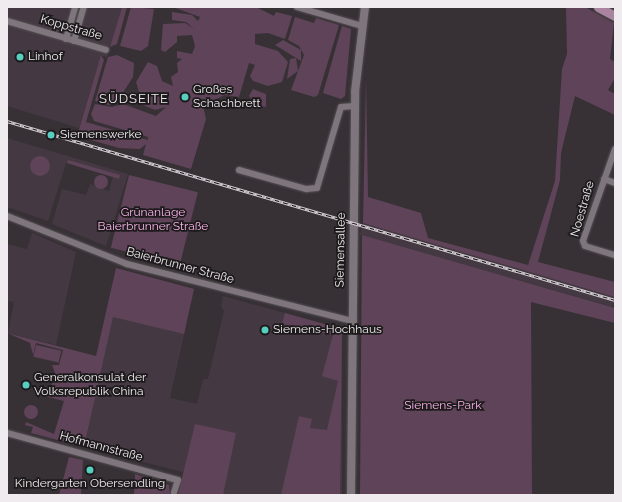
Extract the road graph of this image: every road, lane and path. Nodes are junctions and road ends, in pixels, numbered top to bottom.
1 (75, 7) edge
2 (84, 7) edge
3 (297, 7) edge
4 (365, 7) edge
5 (598, 7) edge
6 (615, 16) edge
7 (7, 21) edge
8 (362, 26) junction
9 (66, 39) junction
10 (74, 41) junction
11 (106, 50) dead end
12 (355, 106) junction
13 (615, 150) edge
14 (239, 170) dead end
15 (604, 179) junction
16 (615, 183) edge
17 (7, 216) edge
18 (615, 255) edge
19 (352, 322) junction
20 (7, 433) edge
21 (174, 492) dead end
22 (351, 495) edge

1 - 9 street
2 - 10 street
3 - 8 street
4 - 8 main road, Siemensallee
5 - 6 main road
7 - 9 street, Koppstraße
8 - 12 main road, Siemensallee
9 - 10 street, Koppstraße
10 - 11 street, Koppstraße
12 - 14 street
12 - 19 main road, Siemensallee
13 - 15 street, Noestraße
15 - 16 street
15 - 18 street, Noestraße
17 - 19 street, Baierbrunner Straße
19 - 22 main road, Siemensallee
20 - 21 street, Hofmannstraße

